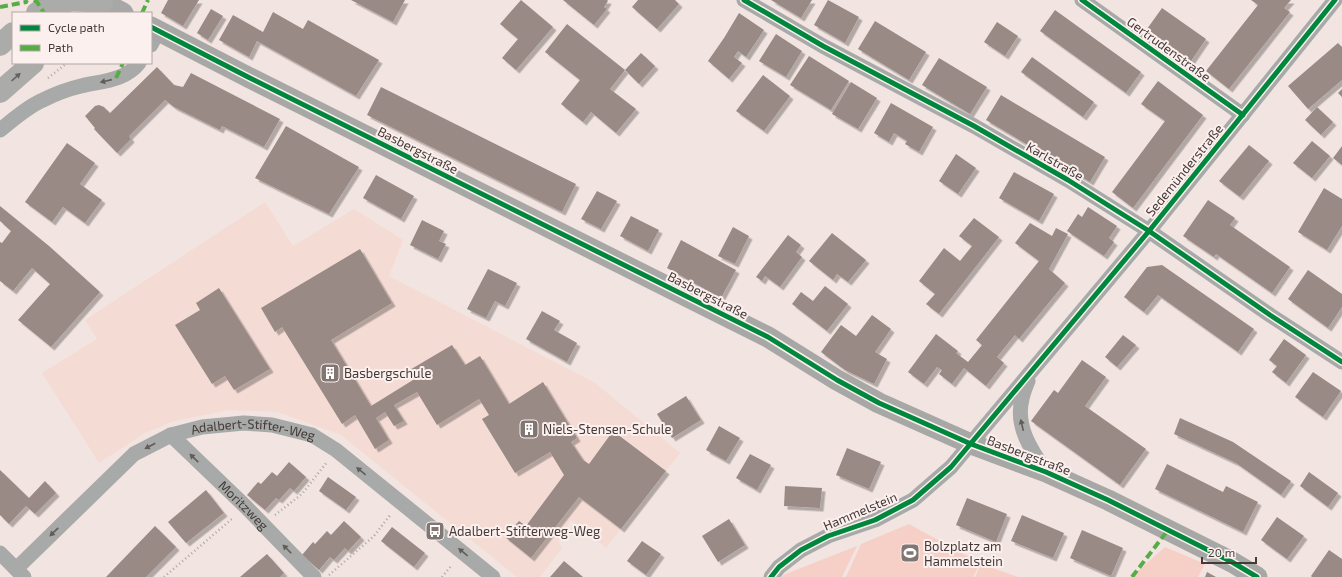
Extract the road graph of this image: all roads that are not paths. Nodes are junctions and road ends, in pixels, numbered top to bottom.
1 (744, 0) edge
2 (1082, 0) edge
3 (1335, 0) edge
4 (1340, 0) edge
5 (1342, 2) edge
6 (99, 3) edge
7 (39, 12) edge
8 (121, 12) edge
9 (12, 34) edge
10 (153, 35) edge
11 (0, 45) edge
12 (32, 64) edge
13 (138, 64) edge
14 (0, 92) edge
15 (1243, 115) junction
16 (0, 130) edge
17 (1149, 231) junction
18 (1342, 362) edge
19 (1030, 372) junction
20 (171, 435) junction
21 (971, 444) junction
22 (1046, 472) junction
23 (0, 553) edge
24 (20, 573) edge
25 (314, 577) edge
26 (493, 577) edge
27 (771, 577) edge
28 (1257, 577) edge

1 - 17 street, Karlstraße
2 - 15 street, Gertrudenstraße
3 - 15 street, Sedemünderstraße
4 - 5 street
6 - 7 main road
6 - 8 main road
9 - 11 main road
10 - 21 main road, Basbergstraße
14 -> 12 main road
13 -> 16 street
15 - 17 street, Sedemünderstraße
17 - 18 street, Karlstraße
17 - 19 street, Sedemünderstraße
19 - 21 street, Sedemünderstraße
22 -> 19 street, Basbergstraße
20 -> 24 street, Adalbert-Stifter-Weg
25 -> 20 street, Moritzweg
26 -> 20 street, Adalbert-Stifter-Weg
21 - 22 main road, Basbergstraße
21 - 27 street, Hammelstein
22 - 28 main road, Basbergstraße
23 - 24 street

